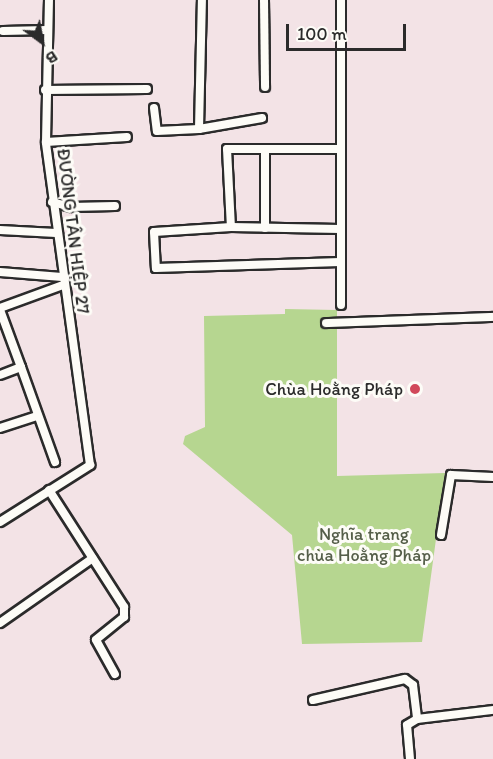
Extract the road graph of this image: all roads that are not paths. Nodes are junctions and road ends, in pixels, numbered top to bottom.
1 (49, 0) edge
2 (202, 0) edge
3 (264, 0) edge
4 (341, 0) edge
5 (47, 30) junction
6 (3, 31) dead end
7 (266, 87) dead end
8 (147, 89) dead end
9 (45, 90) junction
10 (154, 108) dead end
11 (262, 118) dead end
12 (200, 129) junction
13 (127, 138) dead end
14 (46, 142) junction
15 (265, 149) junction
16 (339, 149) junction
17 (52, 202) junction
18 (115, 206) dead end
19 (231, 227) junction
20 (265, 228) junction
21 (340, 229) junction
22 (0, 230) edge
23 (56, 233) junction
24 (339, 262) junction
25 (0, 272) edge
26 (63, 281) junction
27 (341, 305) dead end
28 (0, 309) edge
29 (493, 317) edge
30 (326, 323) dead end
31 (21, 367) junction
32 (0, 375) edge
33 (36, 416) junction
34 (0, 428) edge
35 (55, 462) dead end
36 (493, 477) edge
37 (48, 490) junction
38 (0, 522) edge
39 (441, 534) dead end
40 (93, 558) junction
41 (0, 623) edge
42 (115, 674) dead end
43 (314, 700) dead end
44 (493, 710) edge
45 (417, 719) junction
46 (410, 759) edge

1 - 5 street, ĐƯỜNG TÂN HIỆP 27
2 - 12 street
3 - 7 street
4 - 16 street
5 - 6 street
5 - 9 street, ĐƯỜNG TÂN HIỆP 27
8 - 9 street
9 - 14 street, ĐƯỜNG TÂN HIỆP 27
10 - 12 street
11 - 12 street
13 - 14 street
14 - 17 street, ĐƯỜNG TÂN HIỆP 27
15 - 16 street
15 - 19 street
15 - 20 street
16 - 21 street
17 - 18 street
17 - 23 street, ĐƯỜNG TÂN HIỆP 27
19 - 20 street
19 - 24 street
20 - 21 street
21 - 24 street
22 - 23 street
23 - 26 street, ĐƯỜNG TÂN HIỆP 27
24 - 27 street
25 - 26 street
26 - 28 street
26 - 37 street, ĐƯỜNG TÂN HIỆP 27
28 - 31 street
29 - 30 street
31 - 32 street
31 - 33 street
33 - 34 street
33 - 35 street
36 - 39 street
37 - 38 street
37 - 40 street
40 - 41 street
40 - 42 street
43 - 45 street
44 - 45 street
45 - 46 street

